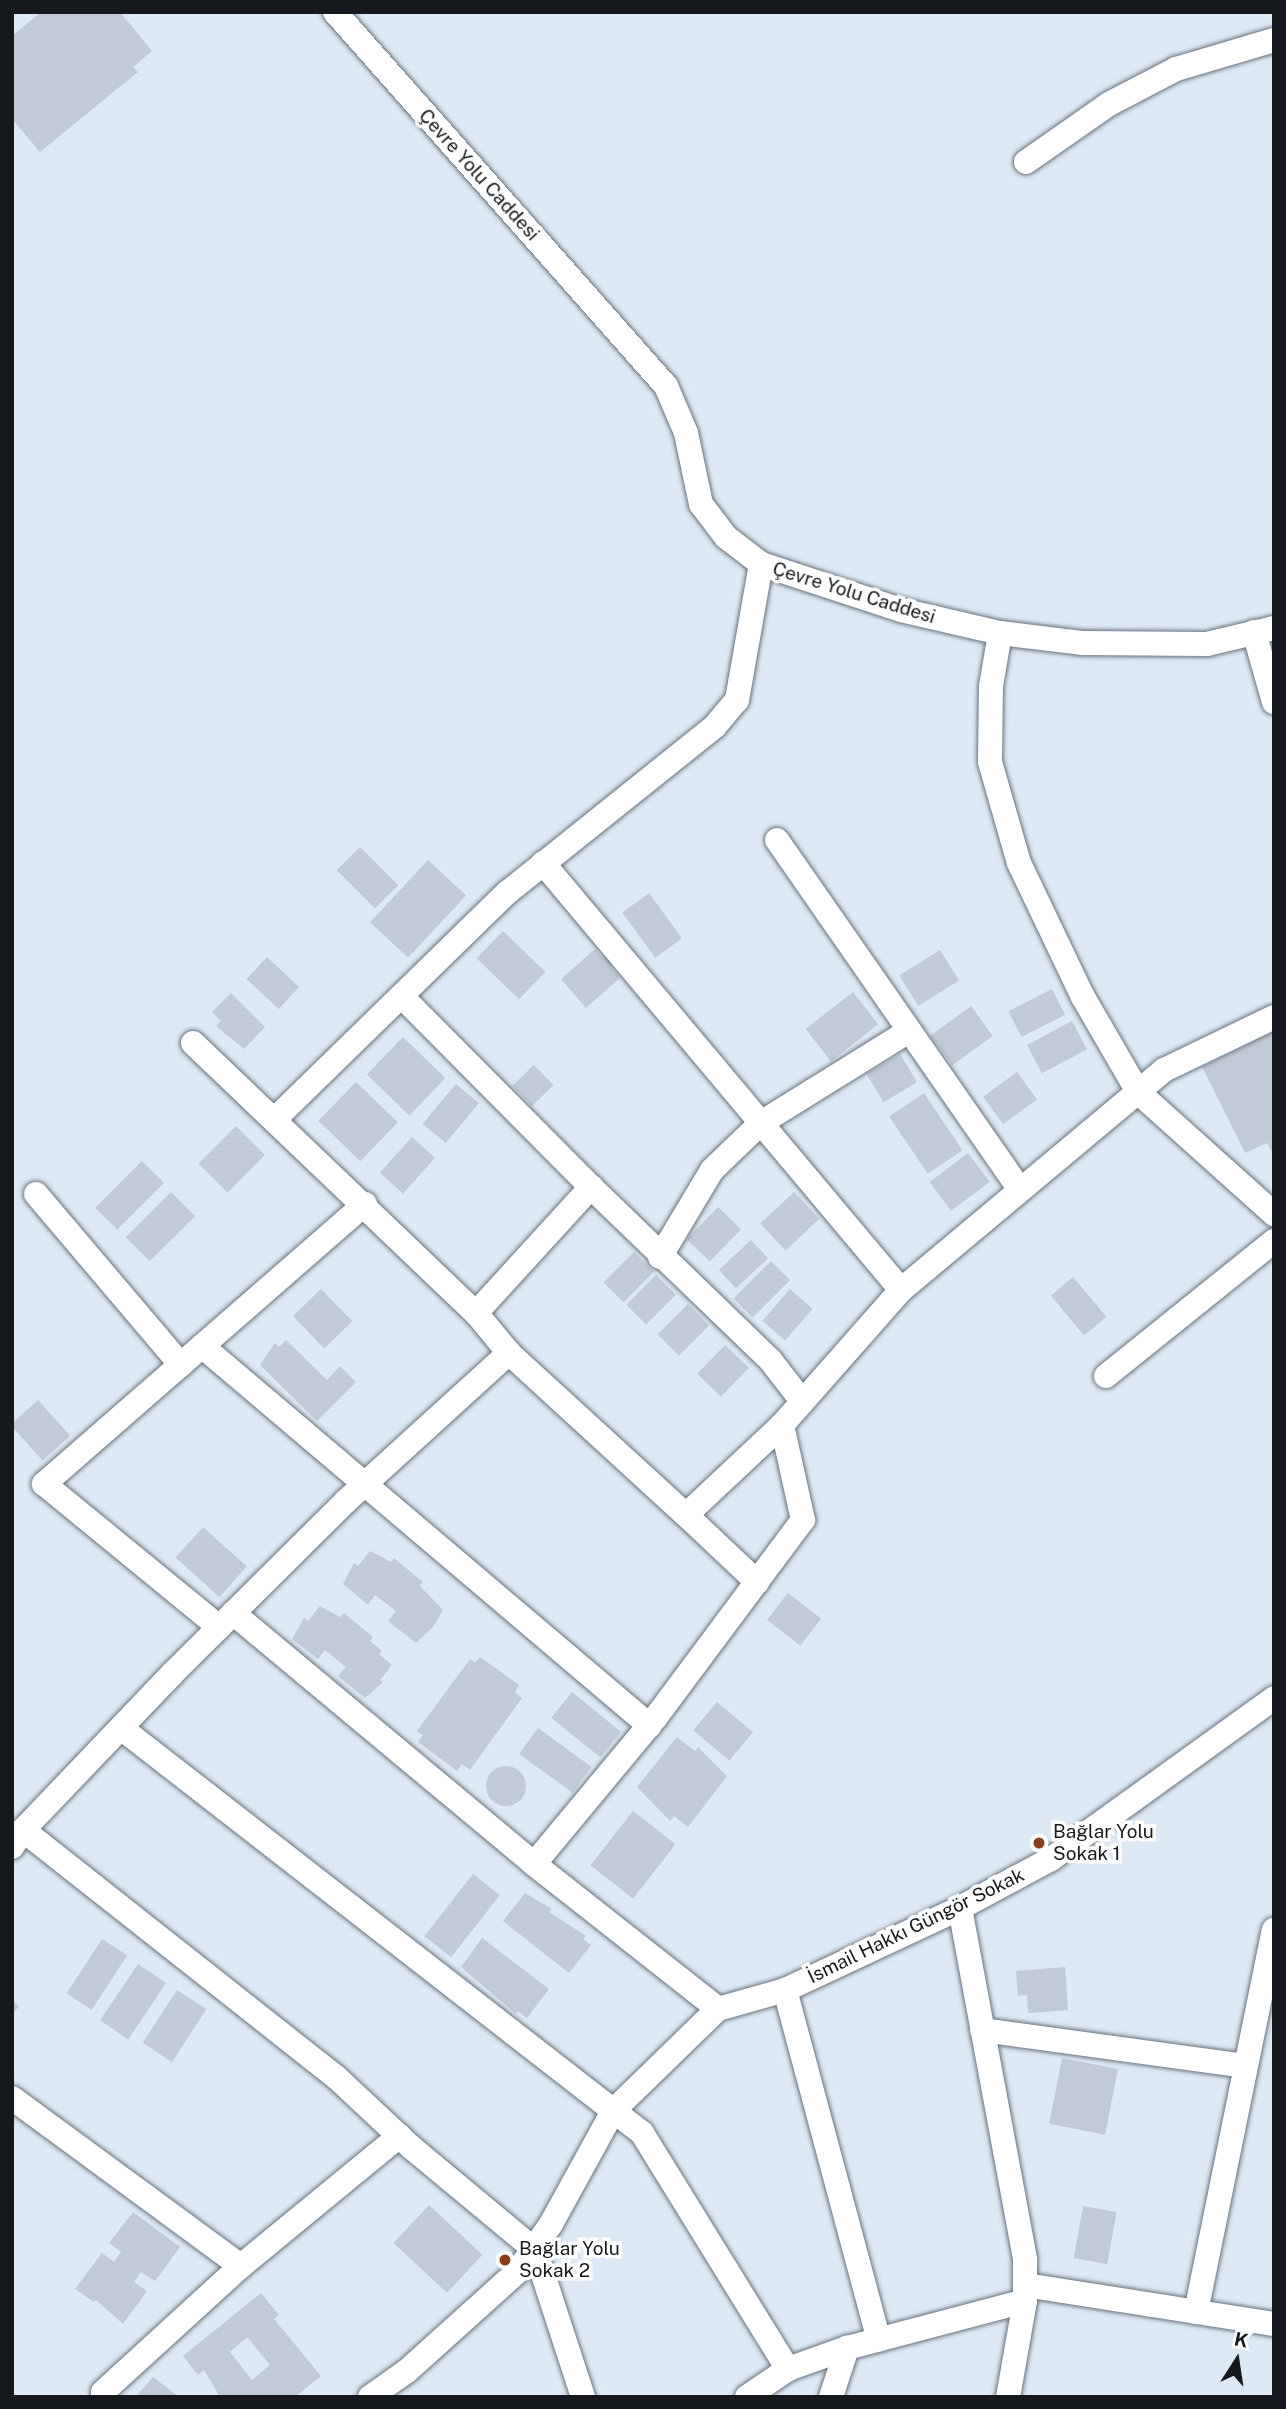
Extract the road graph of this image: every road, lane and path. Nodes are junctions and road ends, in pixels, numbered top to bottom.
1 (335, 12) edge
2 (1274, 40) edge
3 (1026, 162) dead end
4 (761, 564) junction
5 (1264, 630) edge
6 (1000, 633) junction
7 (1274, 702) edge
8 (777, 839) dead end
9 (543, 863) junction
10 (401, 996) junction
11 (1274, 1017) edge
12 (907, 1032) junction
13 (193, 1043) dead end
14 (1138, 1092) junction
15 (275, 1119) junction
16 (761, 1123) junction
17 (591, 1187) junction
18 (1020, 1190) junction
19 (36, 1194) dead end
20 (365, 1204) junction
21 (1274, 1214) edge
22 (1274, 1241) edge
23 (660, 1257) junction
24 (901, 1290) junction
25 (477, 1312) junction
26 (202, 1346) junction
27 (509, 1353) junction
28 (181, 1365) junction
29 (1106, 1376) dead end
30 (802, 1401) junction
31 (782, 1424) junction
32 (365, 1484) junction
33 (686, 1515) junction
34 (757, 1582) junction
35 (226, 1620) junction
36 (1274, 1699) edge
37 (650, 1726) junction
38 (121, 1728) junction
39 (18, 1838) edge
40 (534, 1864) junction
41 (960, 1908) junction
42 (1274, 1930) edge
43 (785, 1990) junction
44 (718, 2010) junction
45 (982, 2030) junction
46 (1245, 2066) junction
47 (12, 2098) edge
48 (613, 2111) junction
49 (399, 2136) junction
50 (535, 2250) junction
51 (241, 2266) junction
52 (1025, 2293) junction
53 (1196, 2312) junction
54 (1274, 2324) edge
55 (879, 2340) junction
56 (847, 2347) junction
57 (788, 2369) junction
58 (105, 2397) edge
59 (370, 2397) edge
60 (583, 2397) edge
61 (747, 2397) edge
62 (831, 2397) edge
63 (1008, 2397) edge

1 - 4 street, Çevre Yolu Caddesi
2 - 3 street
4 - 6 street, Çevre Yolu Caddesi
4 - 9 street
5 - 6 street, Çevre Yolu Caddesi
5 - 7 street
6 - 14 street
8 - 12 street
9 - 10 street
9 - 16 street
10 - 15 street
10 - 17 street
11 - 14 street
12 - 16 street
12 - 18 street
13 - 15 street
14 - 18 street
14 - 21 street
15 - 20 street
16 - 23 street
16 - 24 street
17 - 23 street
17 - 25 street
18 - 24 street
19 - 28 street
20 - 25 street
20 - 26 street
22 - 29 street
23 - 30 street
24 - 30 street
25 - 27 street
26 - 28 street
26 - 32 street
27 - 32 street
27 - 33 street
28 - 35 street
30 - 31 street
31 - 33 street
31 - 34 street
32 - 35 street
32 - 37 street
33 - 34 street
34 - 37 street
35 - 38 street
35 - 40 street
36 - 41 street, İsmail Hakkı Güngör Sokak
37 - 40 street
38 - 39 street
38 - 48 street
39 - 49 street
40 - 44 street
41 - 43 street, İsmail Hakkı Güngör Sokak
41 - 45 street
42 - 46 street
43 - 44 street, İsmail Hakkı Güngör Sokak
43 - 55 street
44 - 48 street
45 - 46 street
45 - 52 street
46 - 53 street
47 - 51 street
48 - 50 street
48 - 57 street
49 - 50 street
49 - 51 street
50 - 59 street
50 - 60 street
51 - 58 street
52 - 53 street
52 - 55 street
52 - 63 street
53 - 54 street
55 - 56 street
56 - 57 street
56 - 62 street
57 - 61 street

